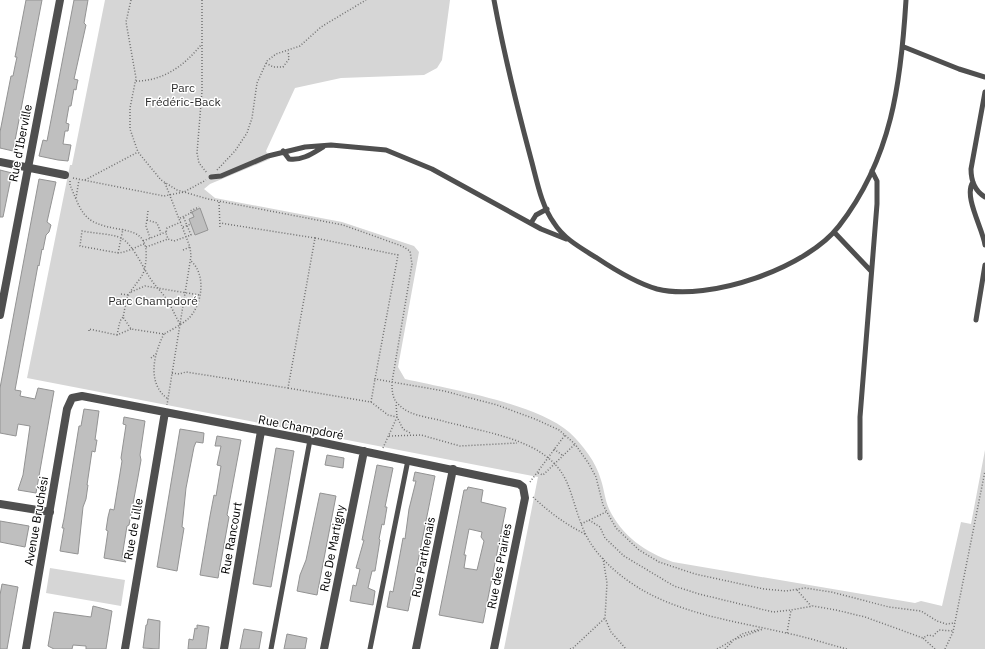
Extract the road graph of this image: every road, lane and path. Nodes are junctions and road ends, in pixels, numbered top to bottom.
1 (60, 0) edge
2 (131, 0) edge
3 (202, 0) edge
4 (366, 0) edge
5 (494, 0) edge
6 (906, 0) edge
7 (201, 45) junction
8 (904, 47) junction
9 (288, 50) junction
10 (266, 63) junction
11 (985, 77) edge
12 (136, 81) junction
13 (985, 92) edge
14 (325, 146) junction
15 (284, 151) junction
16 (138, 152) junction
17 (0, 162) edge
18 (28, 168) junction
19 (872, 171) junction
20 (68, 176) joint
21 (212, 177) junction
22 (79, 179) junction
23 (85, 180) junction
24 (973, 182) junction
25 (165, 183) junction
26 (70, 184) dead end
27 (184, 192) junction
28 (170, 195) junction
29 (985, 197) edge
30 (76, 198) junction
31 (219, 202) junction
32 (199, 208) dead end
33 (547, 210) junction
34 (148, 211) dead end
35 (184, 216) junction
36 (179, 218) junction
37 (147, 220) junction
38 (180, 222) junction
39 (220, 223) junction
40 (531, 223) junction
41 (191, 224) dead end
42 (187, 225) junction
43 (182, 227) junction
44 (220, 228) dead end
45 (123, 229) junction
46 (166, 232) junction
47 (834, 232) junction
48 (161, 234) junction
49 (186, 236) junction
50 (121, 238) junction
51 (150, 238) junction
52 (168, 238) junction
53 (315, 238) junction
54 (569, 240) junction
55 (143, 241) junction
56 (145, 244) junction
57 (985, 245) edge
58 (146, 248) junction
59 (190, 248) junction
60 (131, 249) junction
61 (183, 250) dead end
62 (118, 253) junction
63 (191, 261) junction
64 (985, 266) edge
65 (145, 269) junction
66 (872, 271) junction
67 (158, 288) junction
68 (185, 292) junction
69 (129, 293) junction
70 (121, 294) dead end
71 (199, 295) junction
72 (128, 296) junction
73 (0, 314) edge
74 (123, 317) junction
75 (976, 320) dead end
76 (180, 324) junction
77 (130, 329) junction
78 (89, 331) dead end
79 (164, 334) junction
80 (117, 335) junction
81 (156, 353) junction
82 (151, 358) dead end
83 (172, 373) junction
84 (375, 379) junction
85 (392, 382) junction
86 (288, 388) junction
87 (72, 398) joint
88 (168, 399) junction
89 (395, 401) junction
90 (372, 402) junction
91 (165, 412) junction
92 (397, 417) junction
93 (261, 431) junction
94 (412, 434) junction
95 (565, 435) junction
96 (389, 436) junction
97 (310, 440) junction
98 (520, 443) junction
99 (574, 444) junction
100 (554, 449) junction
101 (364, 451) junction
102 (379, 455) junction
103 (562, 456) junction
104 (548, 458) junction
105 (860, 458) dead end
106 (408, 460) junction
107 (554, 464) junction
108 (453, 469) junction
109 (985, 471) edge
110 (537, 472) junction
111 (530, 482) dead end
112 (523, 487) junction
113 (0, 504) edge
114 (50, 512) junction
115 (606, 512) junction
116 (589, 520) junction
117 (581, 524) junction
118 (585, 534) junction
119 (603, 558) junction
120 (796, 590) junction
121 (811, 606) junction
122 (791, 610) junction
123 (605, 618) junction
124 (955, 623) junction
125 (764, 628) junction
126 (954, 631) junction
127 (787, 633) junction
128 (923, 638) junction
129 (735, 640) junction
130 (26, 649) edge
131 (125, 649) edge
132 (224, 649) edge
133 (271, 649) edge
134 (324, 649) edge
135 (370, 649) edge
136 (416, 649) edge
137 (494, 649) edge
138 (570, 649) edge
139 (626, 649) edge
140 (717, 649) edge
141 (726, 649) edge
142 (847, 649) edge
143 (935, 649) edge
144 (945, 649) edge

1 - 18 street, Rue d'Iberville
2 - 12 path
3 - 7 path
4 - 9 path
5 - 33 lane
6 - 8 lane
7 - 12 path
7 - 21 path
8 - 11 lane
8 - 19 lane
9 - 10 path
9 - 10 path
10 - 21 path
12 - 16 path
13 - 24 lane
14 - 15 lane
14 - 15 lane
14 - 40 lane
15 - 21 lane
16 - 23 path
16 - 25 path
17 - 18 street
18 - 20 street
18 - 73 street, Rue d'Iberville
19 - 47 lane
19 - 66 lane
20 - 22 path
21 - 27 path
22 - 23 path
22 - 30 path
23 - 28 path
24 - 29 lane
24 - 57 lane
25 - 27 path
25 - 28 path
26 - 30 path
27 - 28 path
27 - 31 path
28 - 36 path
30 - 45 path
31 - 39 path
31 - 85 path
32 - 35 path
33 - 40 lane
33 - 54 lane
34 - 37 path
35 - 36 path
35 - 42 path
36 - 38 path
37 - 48 path
37 - 51 path
38 - 43 path
38 - 46 path
39 - 44 path
39 - 53 path
40 - 54 lane
41 - 42 path
42 - 43 path
42 - 49 path
43 - 49 path
45 - 50 path
45 - 55 path
46 - 48 path
46 - 52 path
47 - 54 lane
47 - 66 lane
48 - 51 path
49 - 52 path
49 - 59 path
50 - 60 path
50 - 62 path
50 - 62 path
51 - 55 path
52 - 58 path
53 - 84 path
53 - 86 path
55 - 56 path
56 - 58 path
56 - 60 path
58 - 65 path
59 - 61 path
59 - 63 path
60 - 62 path
60 - 65 path
63 - 68 path
63 - 71 path
64 - 75 lane
65 - 67 path
65 - 69 path
66 - 105 lane
67 - 68 path
67 - 69 path
67 - 76 path
68 - 71 path
68 - 76 path
69 - 72 path
70 - 72 path
71 - 76 path
72 - 74 path
74 - 77 path
74 - 80 path
76 - 79 path
76 - 83 path
77 - 79 path
77 - 80 path
78 - 80 path
79 - 81 path
81 - 82 path
81 - 88 path
83 - 86 path
83 - 88 path
84 - 85 path
84 - 90 path
85 - 89 path
85 - 95 path
86 - 90 path
87 - 91 street, Rue Champdoré
87 - 114 street, Avenue Bruchési
88 - 91 path
89 - 92 path
89 - 98 path
90 - 92 path
91 - 93 street, Rue Champdoré
91 - 131 street, Rue de Lille
92 - 94 path
92 - 96 path
93 - 97 street, Rue Champdoré
93 - 132 street, Rue Rancourt
94 - 96 path
94 - 98 path
95 - 99 path
95 - 100 path
96 - 102 path
97 - 101 street, Rue Champdoré
97 - 133 lane
98 - 104 path
99 - 103 path
99 - 115 path
100 - 103 path
100 - 104 path
101 - 102 street, Rue Champdoré
101 - 134 street, Rue De Martigny
102 - 106 street, Rue Champdoré
103 - 107 path
104 - 107 path
104 - 110 path
106 - 108 street, Rue Champdoré
106 - 135 lane
107 - 110 path
107 - 117 path
108 - 112 street, Rue Champdoré
108 - 136 street, Rue Parthenais
109 - 124 path
110 - 111 path
112 - 118 path
112 - 137 street, Rue des Prairies
113 - 114 street
114 - 130 street, Avenue Bruchési
115 - 116 path
115 - 120 path
116 - 117 path
116 - 122 path
117 - 118 path
118 - 119 path
119 - 123 path
119 - 125 path
120 - 121 path
120 - 124 path
121 - 122 path
121 - 128 path
122 - 127 path
123 - 138 path
123 - 139 path
124 - 126 path
125 - 127 path
125 - 129 path
126 - 128 path
126 - 144 path
127 - 142 path
128 - 143 path
129 - 140 path
129 - 141 path

